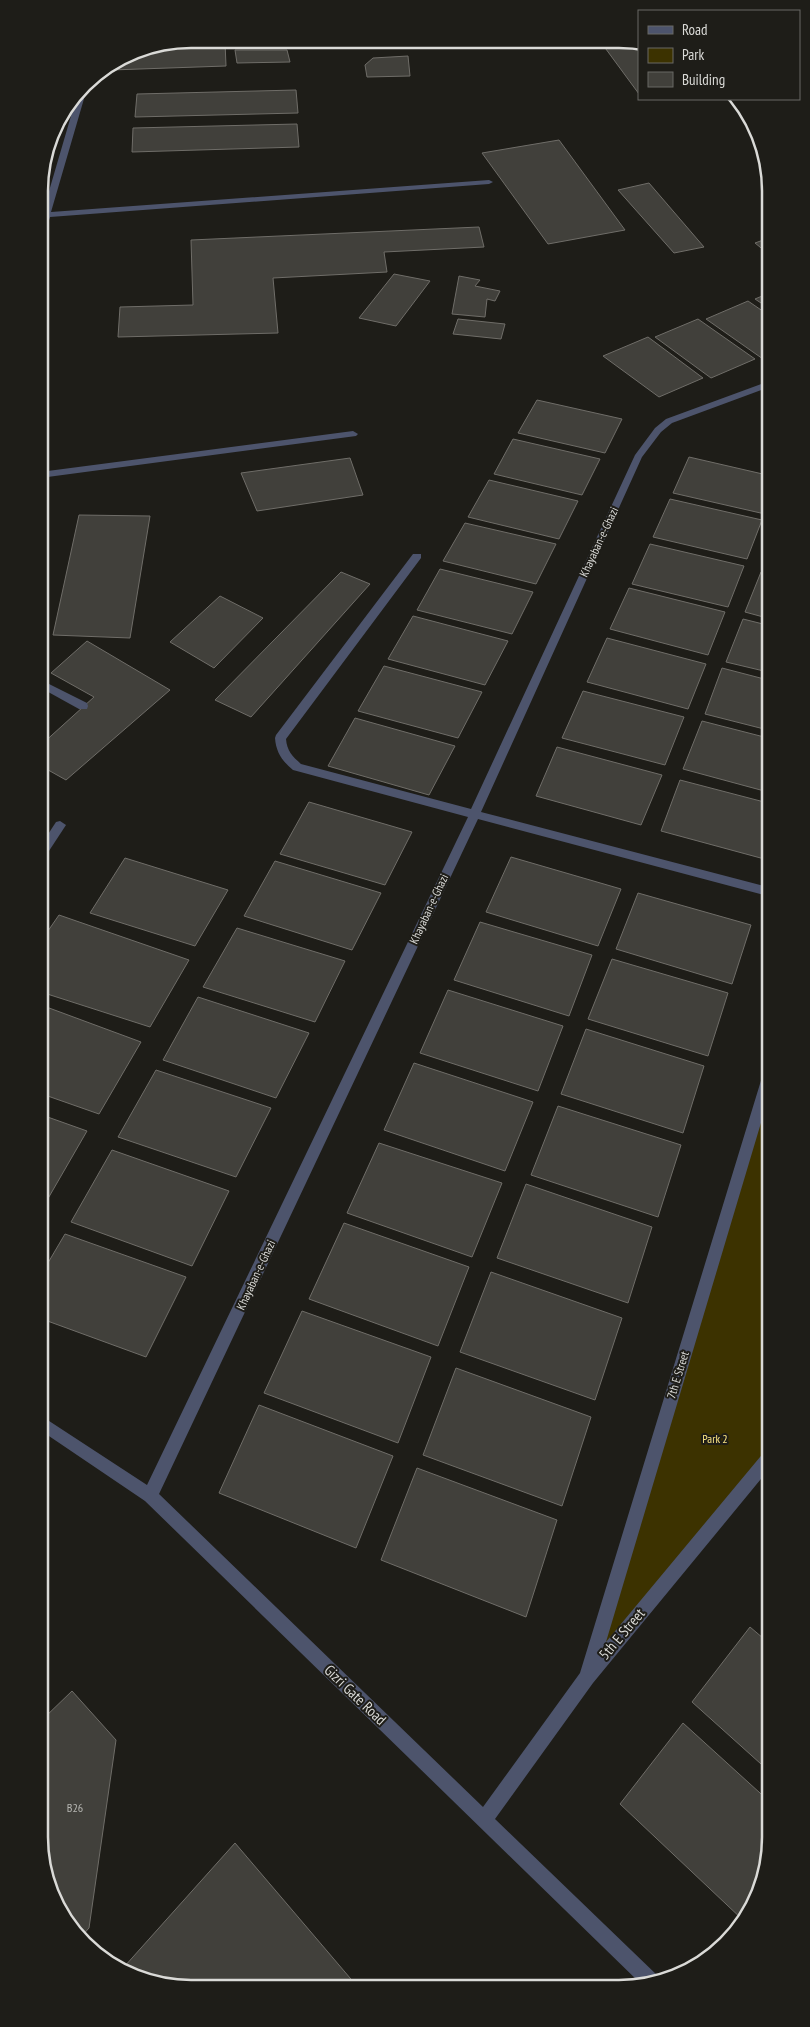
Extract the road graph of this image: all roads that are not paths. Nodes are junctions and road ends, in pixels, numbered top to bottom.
1 (80, 100) edge
2 (489, 182) dead end
3 (48, 209) edge
4 (48, 216) edge
5 (762, 387) edge
6 (353, 434) dead end
7 (48, 474) edge
8 (417, 556) dead end
9 (48, 688) edge
10 (83, 706) dead end
11 (474, 815) junction
12 (60, 825) dead end
13 (48, 843) edge
14 (762, 890) edge
15 (762, 1097) edge
16 (48, 1427) edge
17 (762, 1466) edge
18 (150, 1496) junction
19 (587, 1676) junction
20 (484, 1820) junction
21 (646, 1977) edge

1 - 3 street
2 - 4 street
5 - 11 street, Khayaban-e-Ghazi
6 - 7 street
8 - 11 street
9 - 10 street
11 - 14 street
11 - 18 street, Khayaban-e-Ghazi
12 - 13 street
15 - 19 street, 7th E Street
16 - 18 street, Gizri Gate Road
17 - 19 street, 5th E Street
18 - 20 street, Gizri Gate Road
19 - 20 street, 5th E Street
20 - 21 street, Gizri Gate Road

